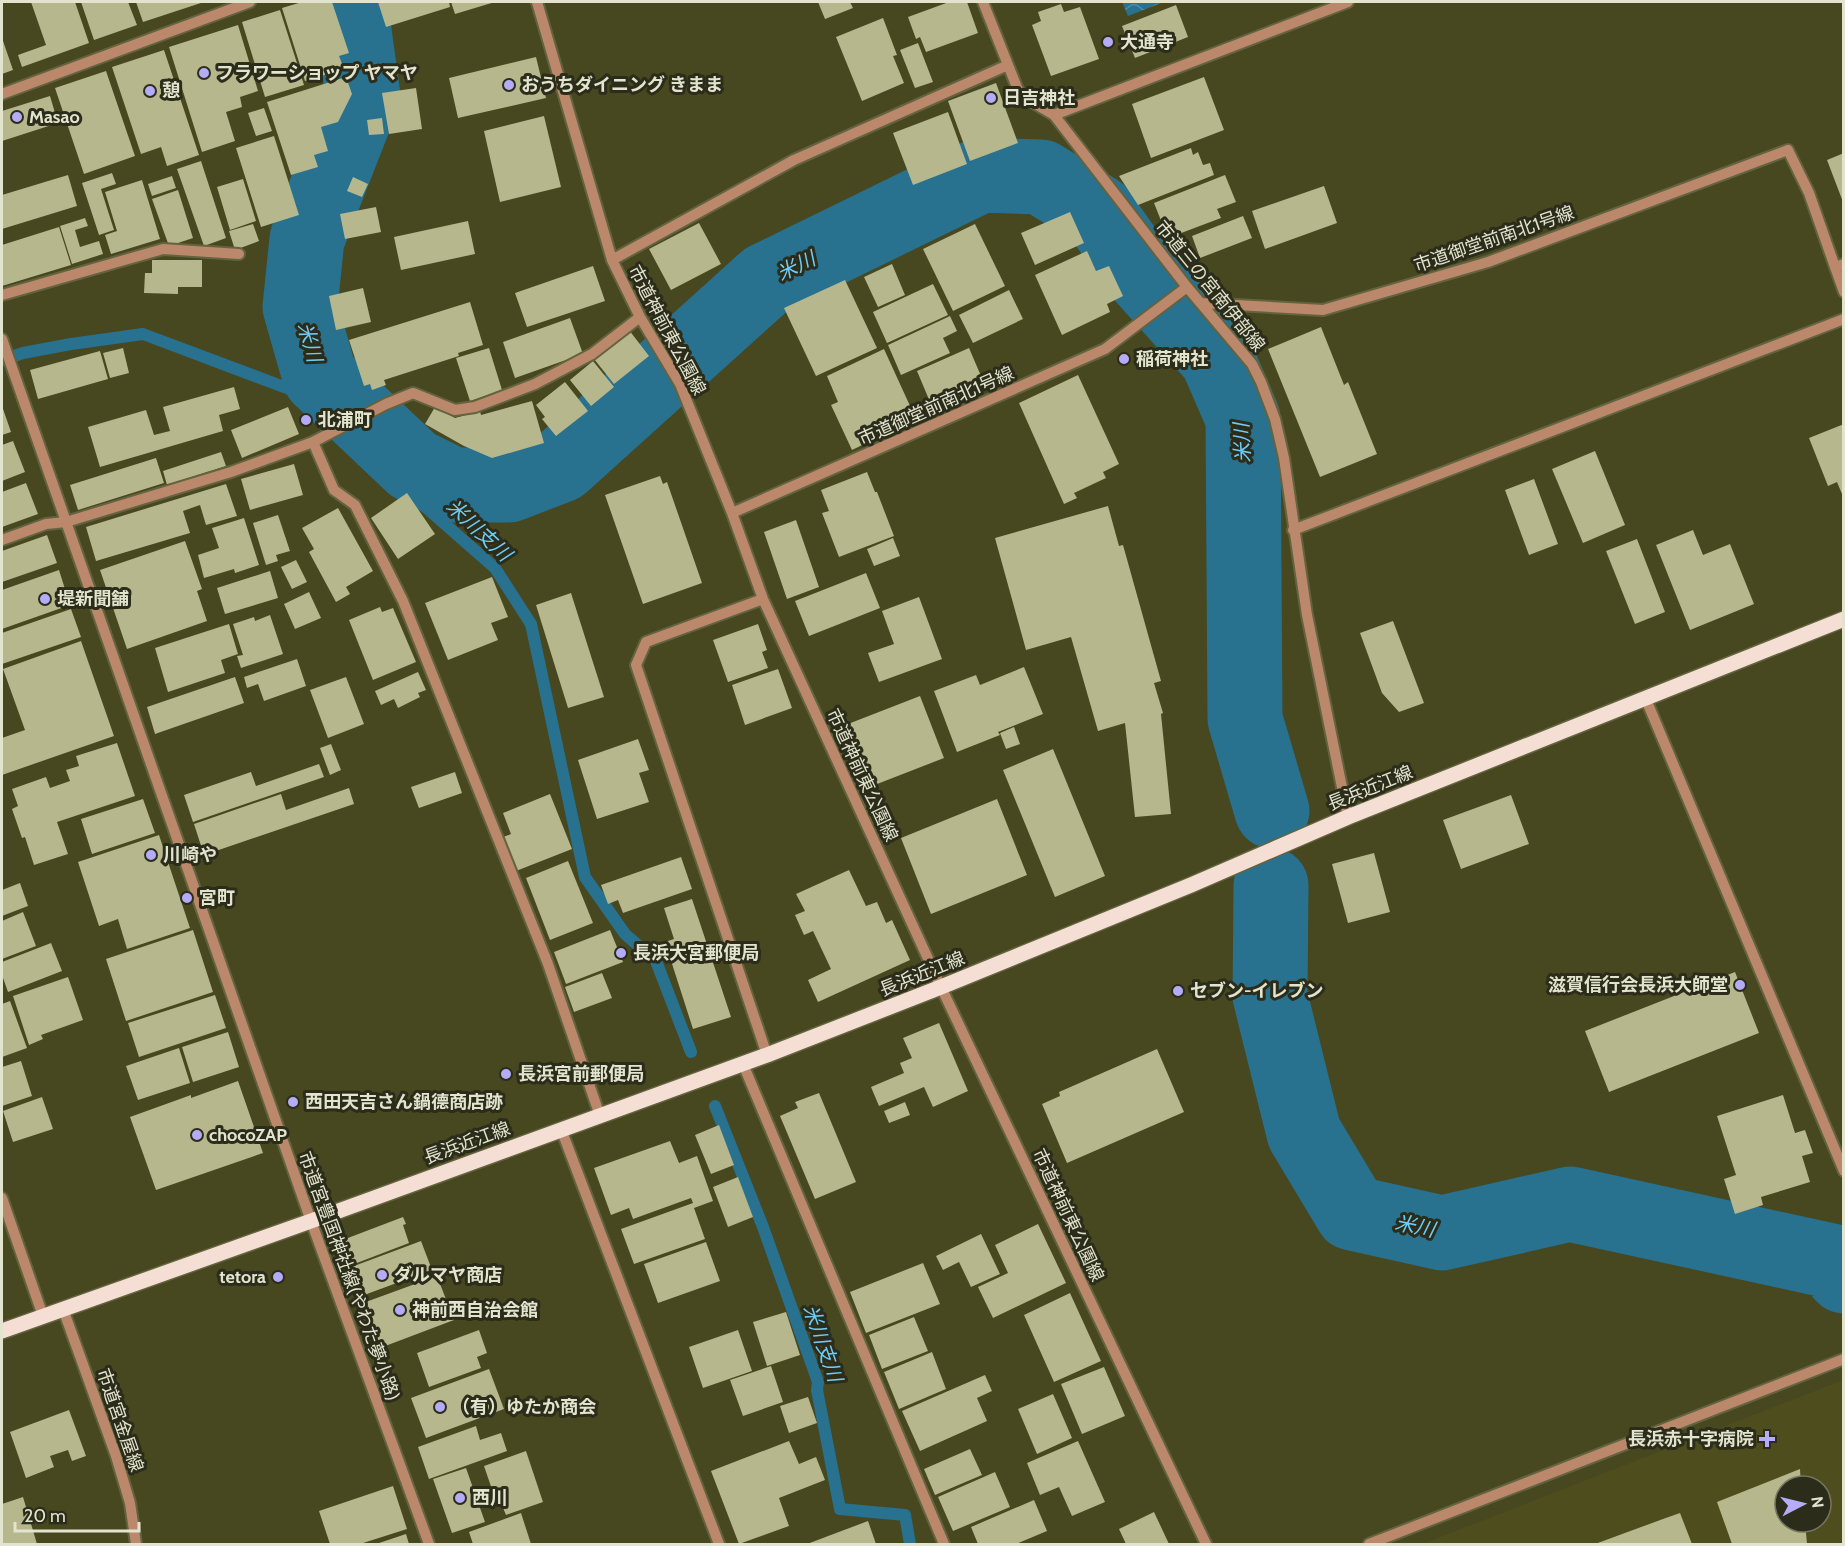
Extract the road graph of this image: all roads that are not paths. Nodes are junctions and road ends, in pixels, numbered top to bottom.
1 (250, 2) edge
2 (537, 2) edge
3 (982, 2) edge
4 (1348, 2) edge
5 (1008, 65) junction
6 (2, 94) edge
7 (1054, 115) junction
8 (239, 254) dead end
9 (612, 260) junction
10 (1839, 266) edge
11 (1187, 287) junction
12 (1844, 292) edge
13 (2, 295) edge
14 (1201, 303) junction
15 (640, 317) junction
16 (1844, 319) edge
17 (2, 339) edge
18 (313, 442) junction
19 (732, 513) junction
20 (66, 522) junction
21 (1293, 530) junction
22 (2, 540) edge
23 (764, 599) junction
24 (1844, 619) edge
25 (1645, 697) junction
26 (1348, 818) junction
27 (941, 987) junction
28 (767, 1055) junction
29 (743, 1064) junction
30 (600, 1116) junction
31 (561, 1129) junction
32 (1844, 1171) edge
33 (2, 1198) edge
34 (311, 1221) junction
35 (63, 1309) junction
36 (43, 1316) junction
37 (2, 1331) edge
38 (1844, 1359) edge
39 (136, 1545) edge
40 (429, 1545) edge
41 (719, 1545) edge
42 (944, 1545) edge
43 (1206, 1545) edge
44 (1369, 1545) edge

1 - 6 street
2 - 9 street, 市道神前東公園線
3 - 5 street, 市道三の宮南伊部線
4 - 7 street
5 - 7 street, 市道三の宮南伊部線
5 - 9 street
7 - 11 street, 市道三の宮南伊部線
8 - 13 street
9 - 15 street, 市道神前東公園線
10 - 12 street
10 - 14 street, 市道御堂前南北1号線
11 - 14 street, 市道三の宮南伊部線
11 - 19 street, 市道御堂前南北1号線
14 - 21 street, 市道三の宮南伊部線
15 - 18 street
15 - 19 street, 市道神前東公園線
16 - 21 street
17 - 20 street, 市道宮豊国神社線(やわた夢小路)
18 - 20 street
18 - 30 street
19 - 23 street, 市道神前東公園線
20 - 22 street
20 - 34 street, 市道宮豊国神社線(やわた夢小路)
21 - 26 street, 市道三の宮南伊部線
23 - 27 street, 市道神前東公園線
23 - 28 street
24 - 25 main road, 長浜近江線
25 - 26 main road, 長浜近江線
25 - 32 street
26 - 27 main road, 長浜近江線
27 - 28 main road, 長浜近江線
27 - 43 street, 市道神前東公園線
28 - 29 main road, 長浜近江線
29 - 30 main road, 長浜近江線
29 - 42 street
30 - 31 main road, 長浜近江線
31 - 34 main road, 長浜近江線
31 - 41 street
33 - 36 street
34 - 35 main road, 長浜近江線
34 - 40 street, 市道宮豊国神社線(やわた夢小路)
35 - 36 main road, 長浜近江線
35 - 39 street, 市道宮金屋線
36 - 37 main road, 長浜近江線
38 - 44 street

